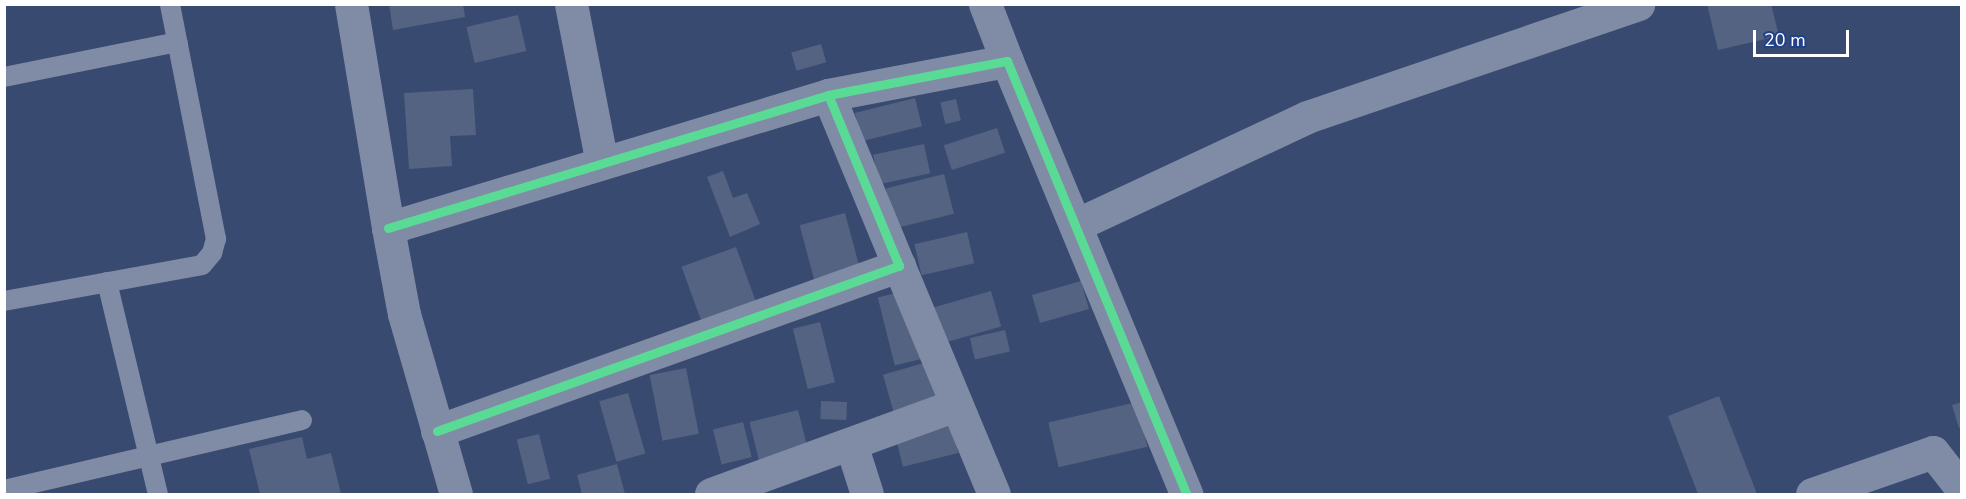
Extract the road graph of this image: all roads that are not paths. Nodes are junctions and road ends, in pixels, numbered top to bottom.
1 (170, 4) edge
2 (351, 4) edge
3 (571, 4) edge
4 (985, 4) edge
5 (1638, 4) edge
6 (178, 42) junction
7 (1007, 61) junction
8 (4, 77) edge
9 (828, 95) junction
10 (602, 163) junction
11 (1078, 224) junction
12 (388, 228) junction
13 (899, 266) junction
14 (107, 282) junction
15 (4, 301) edge
16 (956, 405) junction
17 (302, 420) dead end
18 (437, 431) junction
19 (851, 444) junction
20 (148, 454) junction
21 (1962, 489) edge
22 (4, 490) edge
23 (1822, 493) edge
24 (158, 495) edge
25 (456, 495) edge
26 (711, 495) edge
27 (867, 495) edge
28 (994, 495) edge
29 (1186, 495) edge

1 - 6 lane
2 - 12 street
3 - 10 street
4 - 7 street
5 - 11 street
6 - 8 lane
6 - 14 lane
7 - 9 street
7 - 11 street
9 - 10 street
9 - 13 street
10 - 12 street
11 - 29 street
12 - 18 street
13 - 16 street
13 - 18 street
14 - 15 lane
14 - 20 lane
16 - 19 street
16 - 28 street
17 - 20 lane
18 - 25 street
19 - 26 street
19 - 27 street
20 - 22 lane
20 - 24 lane
21 - 23 street

